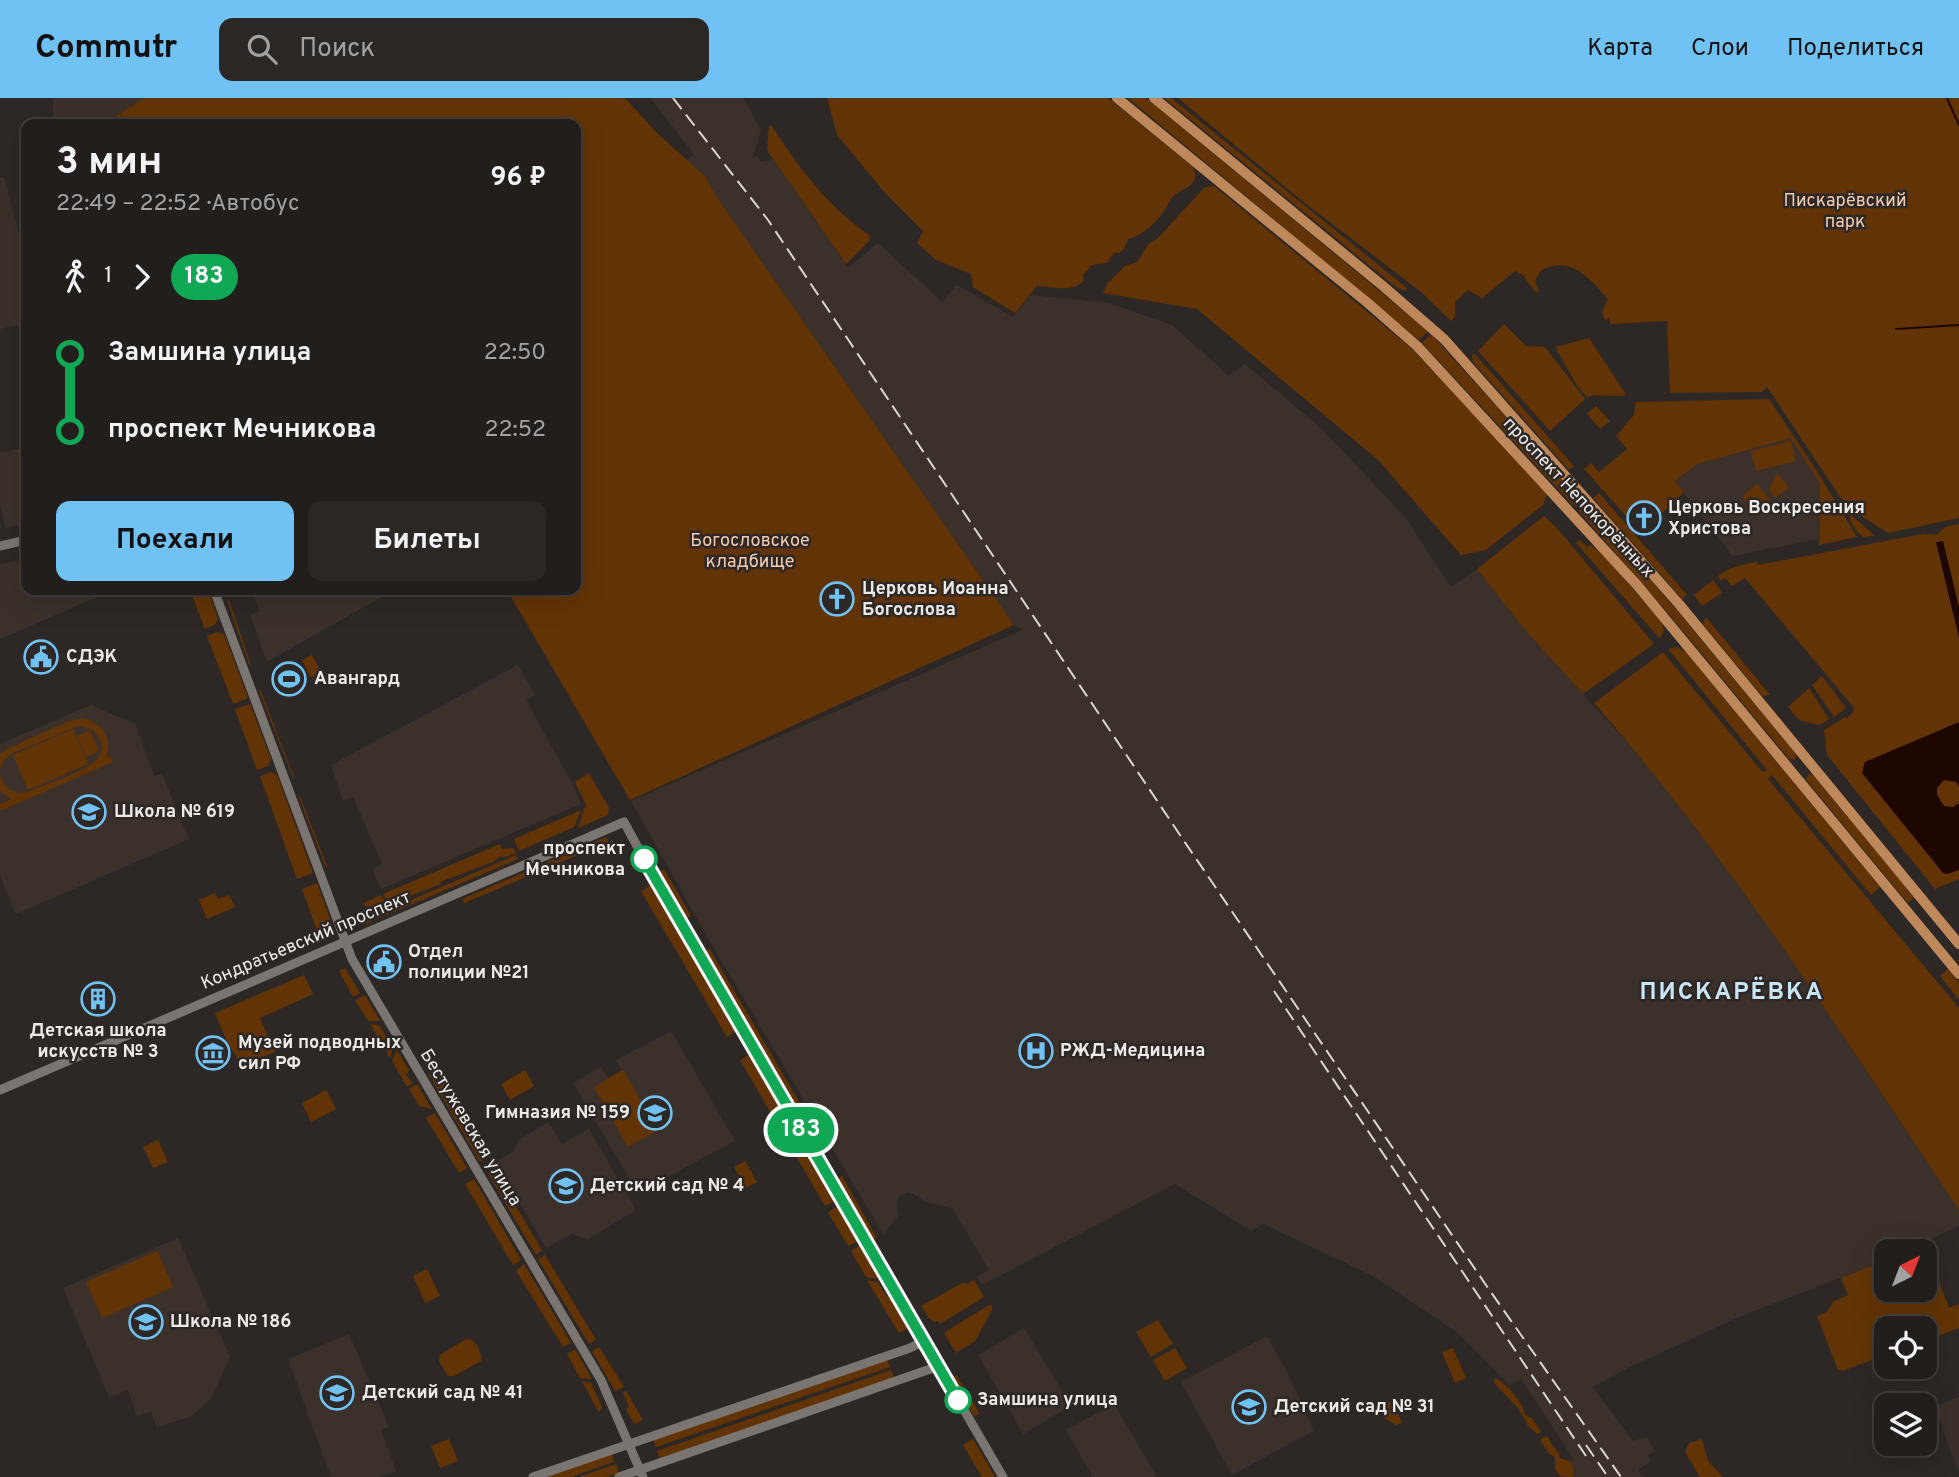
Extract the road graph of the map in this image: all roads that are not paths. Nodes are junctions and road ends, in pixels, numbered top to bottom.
1 (1117, 98) edge
2 (1154, 98) edge
3 (21, 541) edge
4 (0, 546) edge
5 (216, 595) edge
6 (1809, 761) junction
7 (1794, 774) junction
8 (345, 941) junction
9 (1959, 944) edge
10 (1959, 974) edge
11 (0, 1090) edge
12 (924, 1341) junction
13 (939, 1366) junction
14 (629, 1444) junction
15 (641, 1473) edge
16 (533, 1477) edge
17 (619, 1477) edge
18 (1003, 1477) edge

1 - 7 main road, проспект Непокорённых
2 - 6 main road, проспект Непокорённых
3 - 4 street
5 - 8 street, Бестужевская улица
6 - 7 main road
6 - 9 main road, проспект Непокорённых
7 - 10 main road, проспект Непокорённых
8 - 11 street, Кондратьевский проспект
8 - 12 street, Кондратьевский проспект
8 - 14 street, Бестужевская улица
12 - 13 street
12 - 14 street
13 - 15 street
13 - 18 street
14 - 15 street, Бестужевская улица
14 - 16 street
15 - 17 street

